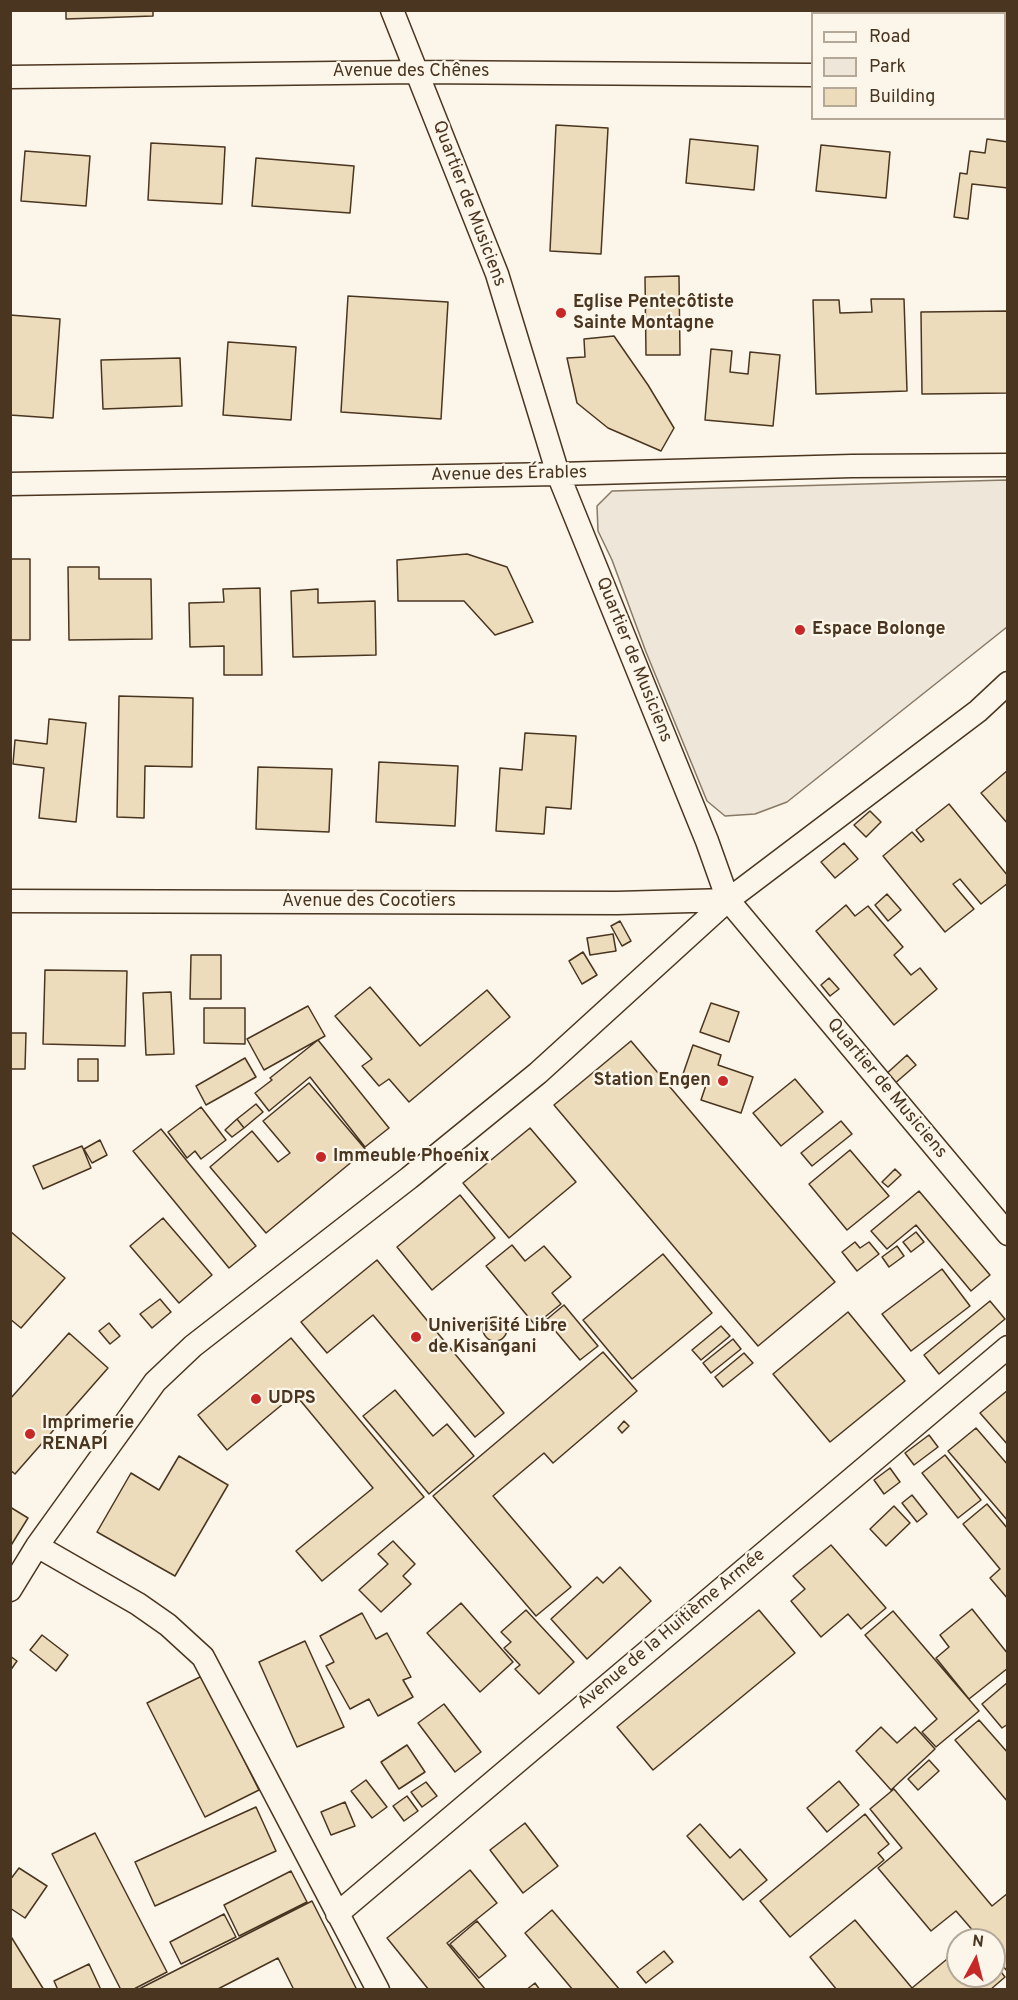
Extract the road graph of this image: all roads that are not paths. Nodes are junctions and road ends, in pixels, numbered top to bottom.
1 (392, 10) edge
2 (417, 72) junction
3 (811, 75) edge
4 (10, 76) edge
5 (1008, 465) edge
6 (558, 474) junction
7 (10, 484) edge
8 (1008, 683) edge
9 (728, 900) junction
10 (10, 901) edge
11 (1008, 1234) edge
12 (1008, 1347) edge
13 (37, 1546) junction
14 (10, 1590) edge
15 (337, 1914) junction
16 (378, 1989) edge

1 - 2 street, Quartier de Musiciens
2 - 3 street, Avenue des Chênes
2 - 4 street, Avenue des Chênes
2 - 6 street, Quartier de Musiciens
5 - 6 street, Avenue des Érables
6 - 7 street, Avenue des Érables
6 - 9 street, Quartier de Musiciens
8 - 9 street
9 - 10 street, Avenue des Cocotiers
9 - 11 street, Quartier de Musiciens
9 - 13 street
12 - 15 street, Avenue de la Huitième Armée
13 - 14 street
13 - 15 street
15 - 16 street

